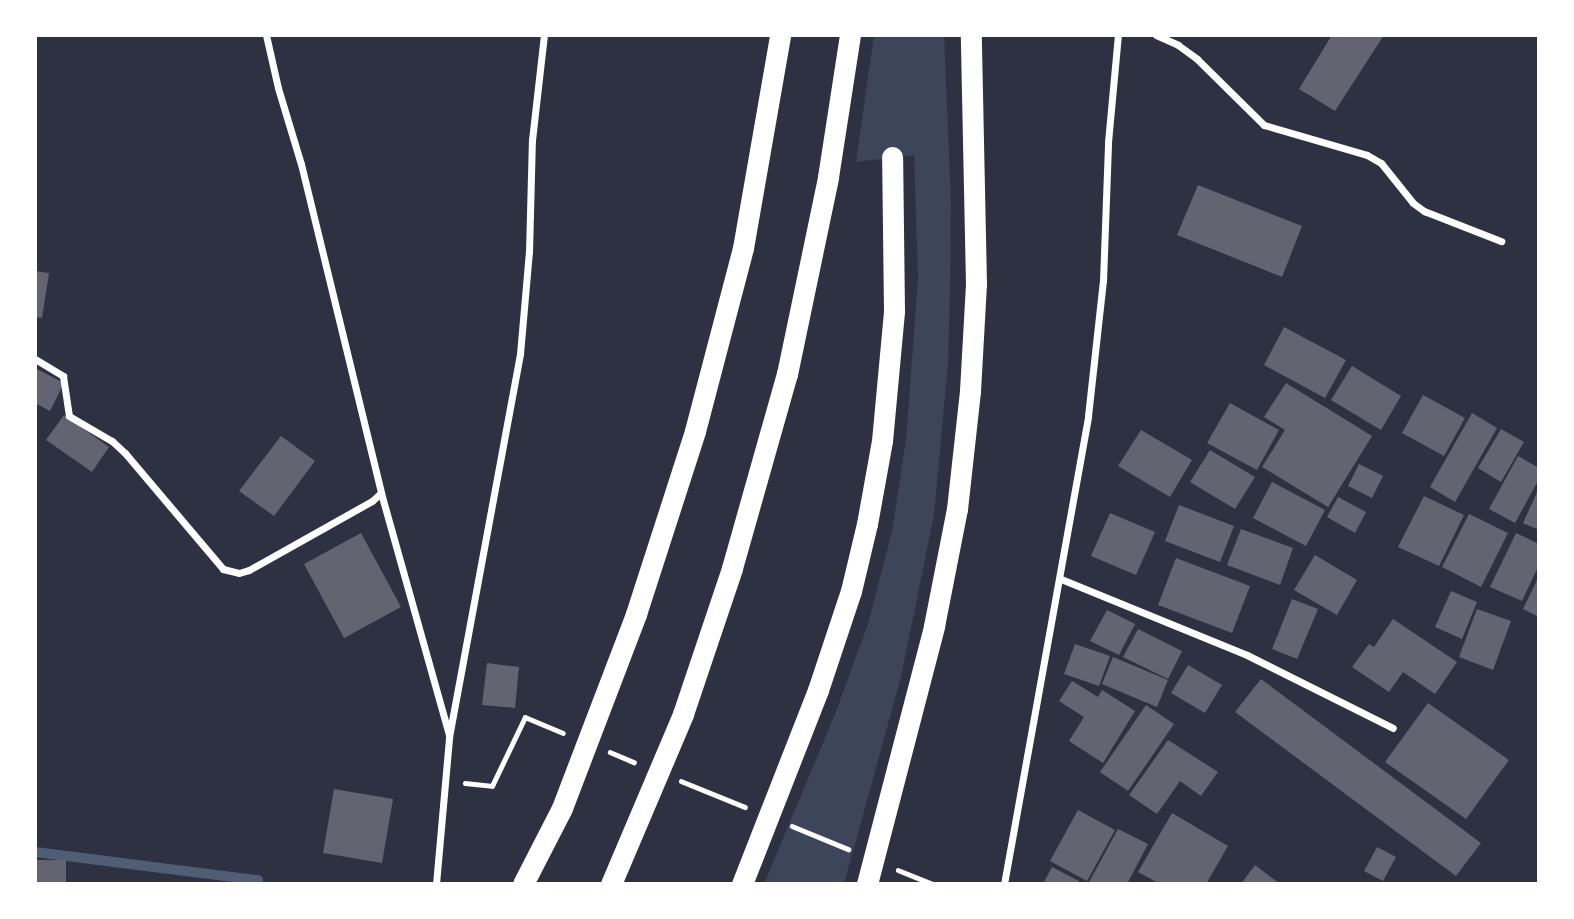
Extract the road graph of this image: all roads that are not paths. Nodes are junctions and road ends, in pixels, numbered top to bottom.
1 (266, 35) edge
2 (544, 35) edge
3 (780, 35) edge
4 (850, 35) edge
5 (971, 35) edge
6 (1118, 35) edge
7 (1156, 35) edge
8 (892, 157) dead end
9 (1501, 241) dead end
10 (35, 359) edge
11 (381, 493) junction
12 (1061, 579) junction
13 (1393, 728) dead end
14 (449, 737) junction
15 (436, 884) edge
16 (523, 884) edge
17 (611, 884) edge
18 (742, 884) edge
19 (867, 884) edge
20 (1004, 884) edge

1 - 11 street
2 - 14 street
3 - 16 highway
4 - 17 highway
5 - 19 highway
6 - 12 street
7 - 9 street
8 - 18 highway
10 - 11 street
11 - 14 street
12 - 13 street
12 - 20 street
14 - 15 street

